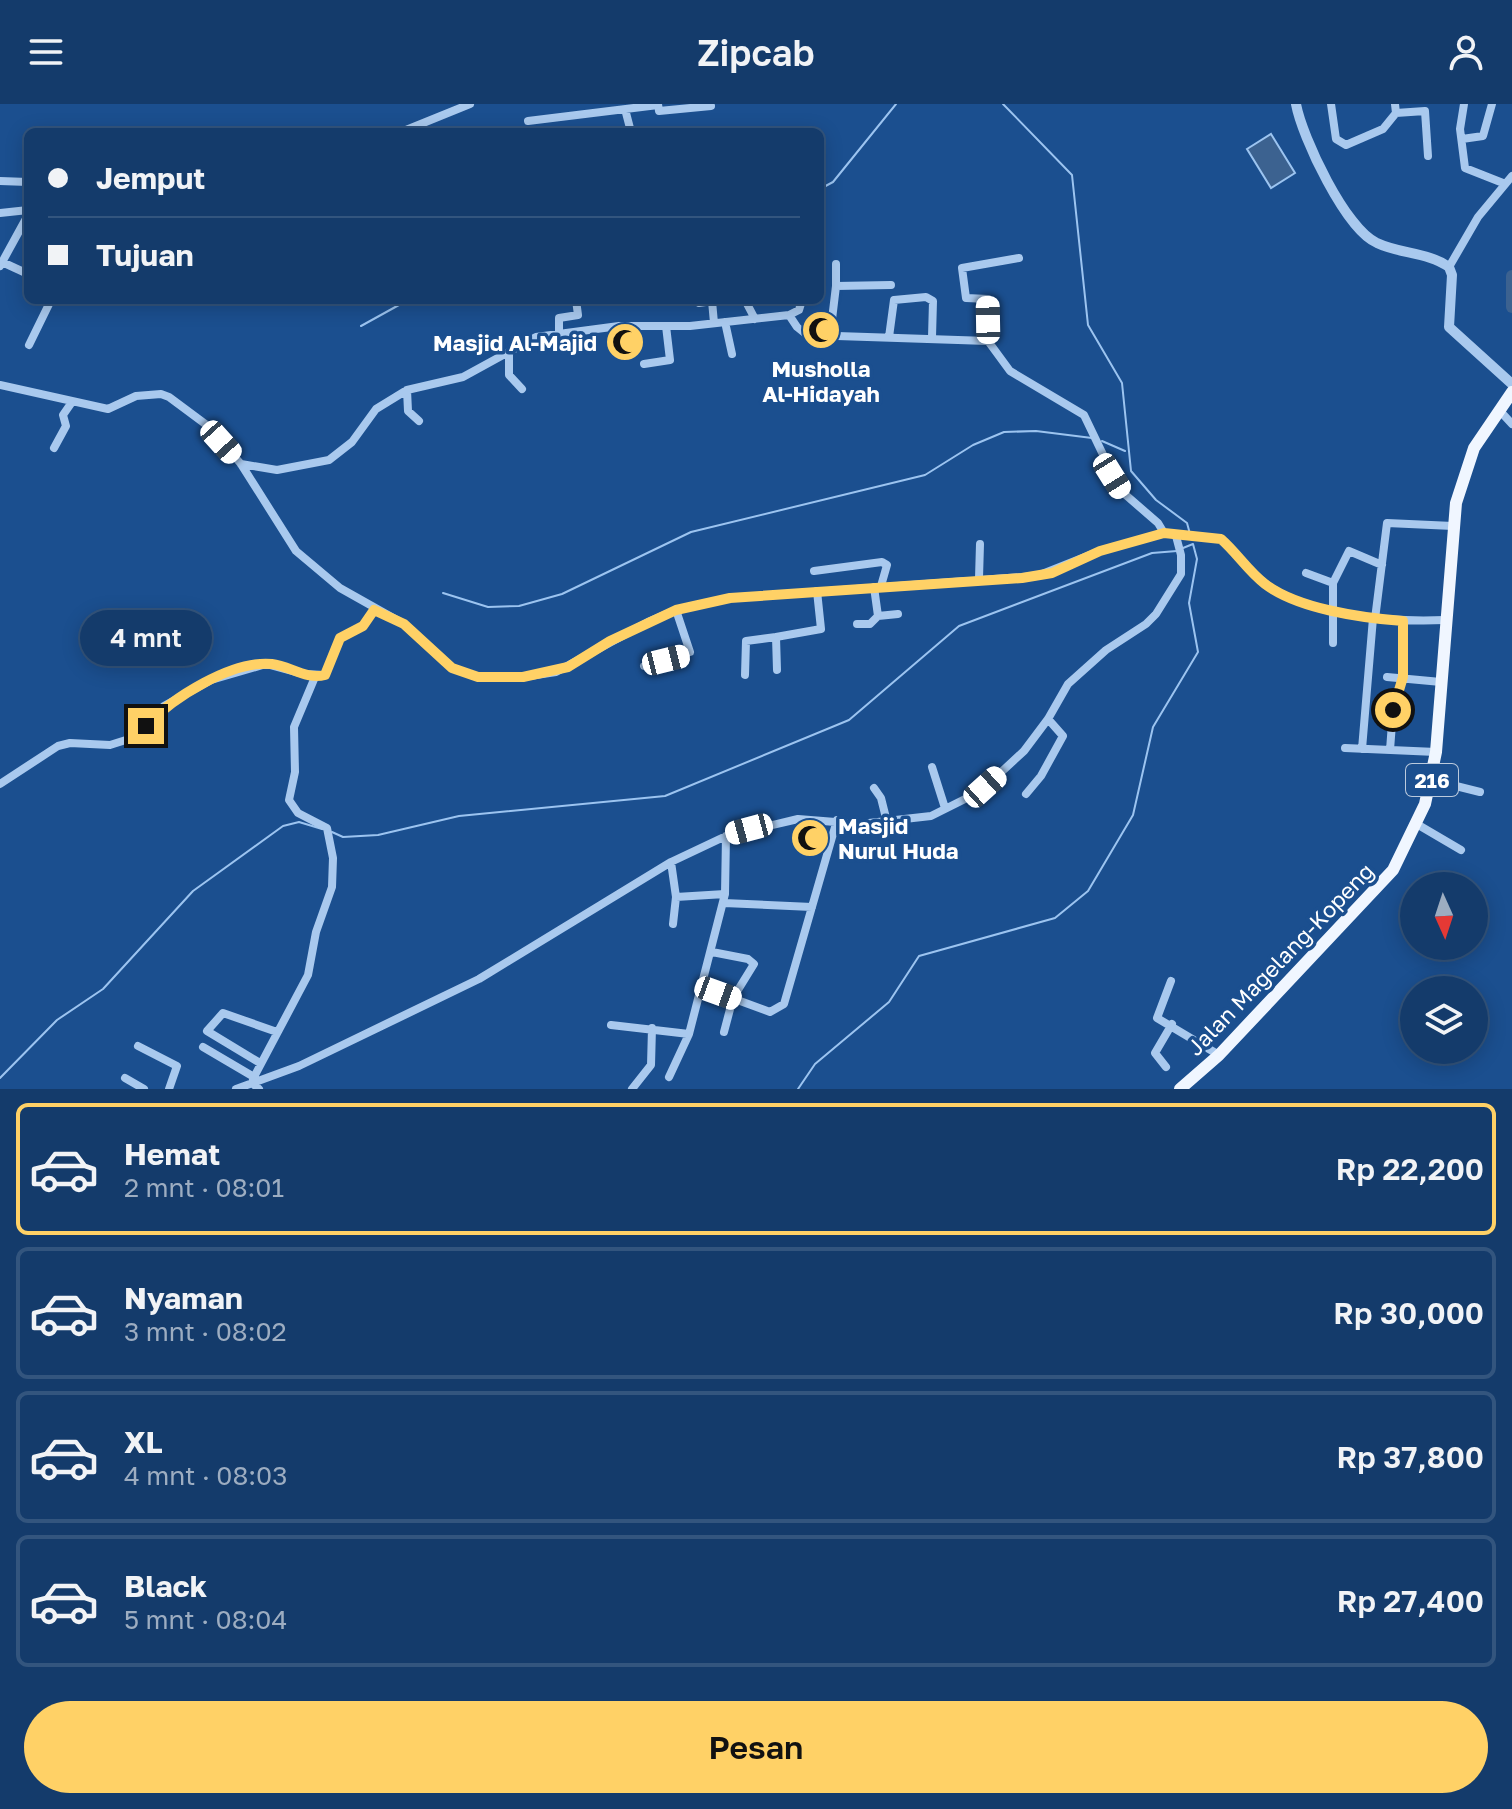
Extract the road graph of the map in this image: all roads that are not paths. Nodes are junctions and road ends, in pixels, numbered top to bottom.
1 (470, 104) edge
2 (1296, 104) edge
3 (1331, 104) edge
4 (1464, 104) edge
5 (1492, 104) edge
6 (658, 105) edge
7 (711, 106) dead end
8 (610, 107) edge
9 (1396, 108) edge
10 (625, 109) junction
11 (528, 121) dead end
12 (411, 128) edge
13 (630, 128) edge
14 (1462, 139) junction
15 (1428, 156) dead end
16 (1512, 176) edge
17 (0, 181) edge
18 (24, 182) edge
19 (1503, 183) junction
20 (24, 212) edge
21 (0, 213) edge
22 (24, 220) edge
23 (1019, 258) dead end
24 (1, 264) edge
25 (836, 264) dead end
26 (1449, 267) junction
27 (24, 273) edge
28 (891, 285) dead end
29 (836, 286) junction
30 (49, 304) edge
31 (577, 304) edge
32 (714, 304) edge
33 (747, 304) edge
34 (801, 304) edge
35 (789, 315) junction
36 (755, 319) junction
37 (725, 322) junction
38 (714, 323) junction
39 (666, 326) junction
40 (559, 333) junction
41 (830, 336) junction
42 (889, 337) junction
43 (932, 337) junction
44 (988, 341) junction
45 (29, 345) dead end
46 (509, 352) junction
47 (732, 354) dead end
48 (644, 364) dead end
49 (1512, 384) edge
50 (0, 385) edge
51 (522, 389) dead end
52 (407, 390) junction
53 (1512, 392) edge
54 (72, 402) junction
55 (1505, 411) edge
56 (419, 421) dead end
57 (1512, 424) edge
58 (54, 448) dead end
59 (241, 464) junction
60 (1453, 526) junction
61 (1164, 533) junction
62 (1180, 536) junction
63 (980, 544) dead end
64 (1382, 565) junction
65 (814, 571) dead end
66 (1306, 573) dead end
67 (979, 578) junction
68 (1333, 583) junction
69 (878, 586) junction
70 (817, 591) junction
71 (1333, 609) junction
72 (374, 610) junction
73 (676, 610) junction
74 (898, 614) dead end
75 (878, 616) junction
76 (1374, 618) junction
77 (1445, 620) junction
78 (1403, 621) junction
79 (857, 624) dead end
80 (776, 637) junction
81 (1333, 643) dead end
82 (644, 666) dead end
83 (777, 670) dead end
84 (745, 675) dead end
85 (315, 677) junction
86 (1387, 677) dead end
87 (1403, 677) junction
88 (1441, 682) junction
89 (1048, 719) junction
90 (1345, 748) dead end
91 (1362, 749) junction
92 (1390, 750) junction
93 (1436, 752) junction
94 (932, 767) dead end
95 (1432, 780) junction
96 (0, 784) edge
97 (874, 788) dead end
98 (1480, 792) dead end
99 (1026, 794) dead end
100 (945, 808) junction
101 (837, 820) junction
102 (887, 822) junction
103 (1415, 823) junction
104 (726, 836) junction
105 (1461, 850) dead end
106 (671, 862) junction
107 (676, 897) junction
108 (724, 899) junction
109 (812, 907) junction
110 (673, 924) dead end
111 (712, 952) junction
112 (1171, 981) dead end
113 (702, 987) junction
114 (733, 998) junction
115 (1172, 1024) junction
116 (611, 1025) dead end
117 (652, 1028) junction
118 (277, 1032) junction
119 (724, 1032) dead end
120 (689, 1034) junction
121 (138, 1046) dead end
122 (203, 1047) dead end
123 (1219, 1055) junction
124 (260, 1063) junction
125 (1166, 1067) dead end
126 (669, 1077) dead end
127 (125, 1078) dead end
128 (255, 1083) edge
129 (144, 1089) edge
130 (169, 1089) edge
131 (236, 1089) edge
132 (632, 1089) edge
133 (1180, 1089) edge

1 - 12 street
2 - 26 street
3 - 9 street
4 - 14 street
5 - 14 street
6 - 7 street
6 - 10 street
8 - 10 street
8 - 11 street
9 - 15 street
10 - 13 street
14 - 19 street
16 - 19 street
17 - 18 street
19 - 26 street
20 - 21 street
22 - 24 street
23 - 44 street
24 - 27 street
25 - 29 street
26 - 49 street
28 - 29 street
29 - 41 street
30 - 45 street
31 - 40 street
32 - 38 street
33 - 36 street
34 - 35 street
35 - 36 street
35 - 41 street
36 - 37 street
37 - 38 street
37 - 47 street
38 - 39 street
39 - 40 street
39 - 48 street
40 - 46 street
41 - 42 street
42 - 43 street
42 - 43 street
43 - 44 street
44 - 61 street
46 - 51 street
46 - 52 street
50 - 54 street
52 - 56 street
52 - 59 street
53 - 55 main road, Jalan Magelang-Kopeng / 216
54 - 58 street
54 - 59 street
55 - 57 street
55 - 60 main road, Jalan Magelang-Kopeng / 216
59 - 72 street
60 - 64 street
60 - 77 main road, Jalan Magelang-Kopeng / 216
61 - 62 street
61 - 67 street
62 - 71 street
62 - 89 street
63 - 67 street
64 - 68 street
64 - 76 street
65 - 69 street
66 - 68 street
67 - 69 street
68 - 71 street
69 - 70 street
69 - 75 street
70 - 73 street
70 - 80 street
71 - 76 street
71 - 81 street
72 - 73 street
72 - 85 street
73 - 82 street
74 - 75 street
75 - 79 street
76 - 78 street
76 - 91 street
77 - 78 street
77 - 88 main road, Jalan Magelang-Kopeng / 216
78 - 87 street
80 - 83 street
80 - 84 street
85 - 96 street
85 - 118 street
86 - 87 street
87 - 88 street
87 - 92 street
88 - 93 main road, Jalan Magelang-Kopeng / 216
89 - 99 street
89 - 100 street
90 - 91 street
91 - 92 street
92 - 93 street
93 - 95 main road, Jalan Magelang-Kopeng / 216
94 - 100 street
95 - 98 street
95 - 103 main road, Jalan Magelang-Kopeng / 216
97 - 102 street
100 - 102 street
101 - 102 street
101 - 104 street
101 - 109 street
103 - 105 street
103 - 123 main road, Jalan Magelang-Kopeng / 216
104 - 106 street
104 - 108 street
106 - 107 street
106 - 128 street
107 - 108 street
107 - 110 street
108 - 109 street
108 - 111 street
109 - 114 street
111 - 113 street
111 - 114 street
112 - 115 street
113 - 114 street
113 - 120 street
114 - 119 street
115 - 123 street
115 - 125 street
116 - 117 street
117 - 120 street
117 - 132 street
118 - 124 street
118 - 124 street
120 - 126 street
121 - 130 street
122 - 128 street
123 - 133 main road, Jalan Magelang-Kopeng / 216
124 - 128 street
127 - 129 street
128 - 131 street

